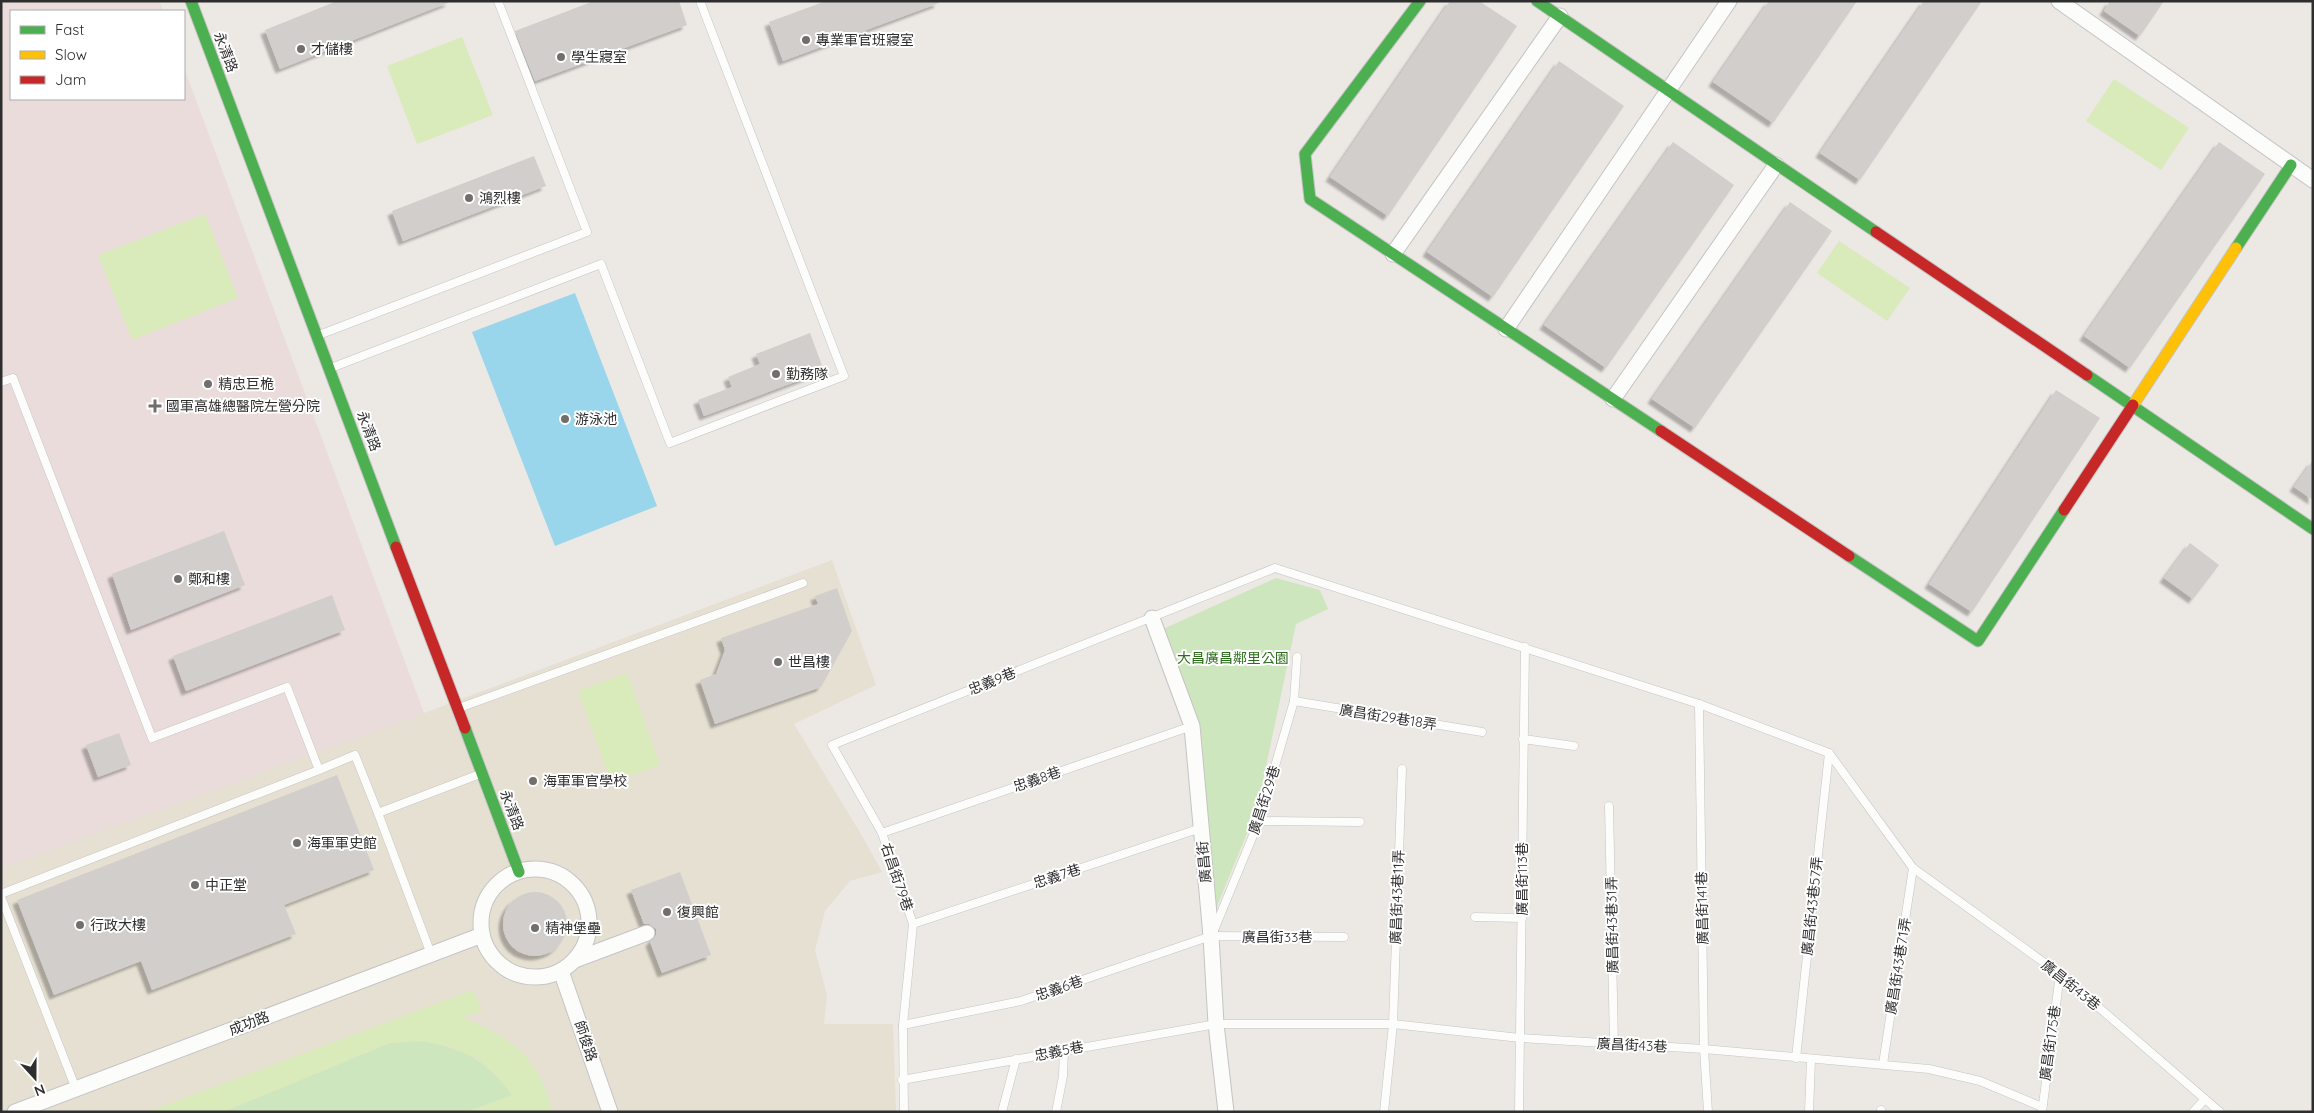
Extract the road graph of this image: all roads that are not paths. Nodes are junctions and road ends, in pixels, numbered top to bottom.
1 (191, 1) edge
2 (498, 1) edge
3 (700, 1) edge
4 (1420, 1) edge
5 (1537, 1) edge
6 (1729, 1) edge
7 (2059, 1) edge
8 (1560, 16) junction
9 (1668, 92) junction
10 (1776, 165) junction
11 (2291, 165) junction
12 (2313, 180) edge
13 (1393, 254) junction
14 (1506, 328) junction
15 (317, 335) junction
16 (329, 368) junction
17 (1, 382) edge
18 (1613, 399) junction
19 (2132, 407) junction
20 (2313, 529) edge
21 (803, 583) dead end
22 (1152, 618) junction
23 (1525, 647) junction
24 (1297, 658) dead end
25 (1294, 701) junction
26 (1699, 704) junction
27 (457, 709) junction
28 (1192, 726) junction
29 (1482, 732) dead end
30 (1523, 739) junction
31 (832, 745) joint
32 (1574, 746) dead end
33 (1829, 753) junction
34 (1402, 769) dead end
35 (319, 770) junction
36 (482, 774) junction
37 (1609, 806) dead end
38 (378, 813) junction
39 (1259, 821) junction
40 (1360, 822) dead end
41 (1201, 828) junction
42 (882, 833) junction
43 (1913, 868) junction
44 (519, 872) junction
45 (1, 896) edge
46 (1475, 917) dead end
47 (1522, 918) junction
48 (913, 924) junction
49 (647, 933) dead end
50 (482, 935) junction
51 (1211, 936) junction
52 (1344, 937) dead end
53 (431, 954) junction
54 (575, 960) junction
55 (561, 971) junction
56 (2060, 974) junction
57 (1216, 1024) junction
58 (1393, 1024) junction
59 (903, 1025) junction
60 (1520, 1038) junction
61 (1614, 1045) junction
62 (1704, 1049) junction
63 (1064, 1050) junction
64 (1796, 1058) junction
65 (1016, 1059) junction
66 (1810, 1059) junction
67 (1883, 1064) junction
68 (902, 1080) junction
69 (76, 1089) junction
70 (2205, 1099) junction
71 (2042, 1110) edge
72 (15, 1112) edge
73 (610, 1112) edge
74 (904, 1112) edge
75 (1002, 1112) edge
76 (1056, 1112) edge
77 (1226, 1112) edge
78 (1384, 1112) edge
79 (1519, 1112) edge
80 (1708, 1112) edge
81 (1809, 1112) edge
82 (2193, 1112) edge
83 (2220, 1112) edge

1 - 15 street, 永清路
2 - 15 lane
3 - 16 lane
4 - 13 street
5 - 8 street
6 - 9 street
7 - 11 street
8 - 9 street
8 - 13 street
9 - 10 street
9 - 14 street
10 - 18 street
10 - 19 street
11 - 12 street
11 - 19 street
13 - 14 street
14 - 18 street
15 - 16 street, 永清路
16 - 27 street, 永清路
17 - 35 lane
18 - 19 street
19 - 20 street
21 - 27 lane
22 - 23 lane, 忠義9巷
22 - 28 street, 廣昌街
22 - 31 lane, 忠義9巷
23 - 26 lane, 忠義9巷
23 - 30 lane, 廣昌街113巷
24 - 25 lane, 廣昌街29巷
25 - 29 lane, 廣昌街29巷18弄
25 - 39 lane, 廣昌街29巷
26 - 33 lane, 忠義9巷
26 - 62 lane, 廣昌街141巷
27 - 36 street, 永清路
28 - 41 street, 廣昌街
28 - 42 lane, 忠義8巷
30 - 32 lane
30 - 47 lane, 廣昌街113巷
31 - 42 lane, 右昌街79巷
33 - 43 lane, 廣昌街43巷
33 - 64 lane, 廣昌街43巷57弄
34 - 58 lane, 廣昌街43巷11弄
35 - 38 lane
35 - 45 lane
36 - 38 lane
36 - 44 street, 永清路
37 - 61 lane, 廣昌街43巷31弄
38 - 53 lane
39 - 40 lane
39 - 51 lane, 廣昌街29巷
41 - 48 lane, 忠義7巷
41 - 51 street, 廣昌街
42 - 48 lane, 右昌街79巷
43 - 56 lane, 廣昌街43巷
43 - 67 lane, 廣昌街43巷71弄
44 - 50 street
44 - 54 street
45 - 69 lane
46 - 47 lane
47 - 60 lane, 廣昌街113巷
48 - 59 lane, 右昌街79巷
49 - 54 street
50 - 53 street, 成功路
50 - 55 street
51 - 52 lane, 廣昌街33巷
51 - 57 street, 廣昌街
51 - 59 lane, 忠義6巷
53 - 69 street, 成功路
54 - 55 street
55 - 73 street, 師俊路
56 - 70 lane, 廣昌街43巷
56 - 71 lane, 廣昌街175巷
57 - 58 lane, 廣昌街43巷
57 - 63 lane, 忠義5巷
57 - 77 street, 廣昌街
58 - 60 lane, 廣昌街43巷
58 - 78 lane, 廣昌街43巷11弄
59 - 68 lane, 右昌街79巷
60 - 61 lane, 廣昌街43巷
60 - 79 lane, 廣昌街113巷
61 - 62 lane, 廣昌街43巷
62 - 64 lane, 廣昌街43巷
62 - 80 lane, 廣昌街141巷
63 - 65 lane, 忠義5巷
63 - 76 lane
64 - 66 lane, 廣昌街43巷
65 - 68 lane, 忠義5巷
65 - 75 lane
66 - 67 lane, 廣昌街43巷
66 - 81 lane
67 - 71 lane, 廣昌街43巷
68 - 74 lane, 右昌街79巷
69 - 72 street, 成功路
70 - 82 lane
70 - 83 lane, 廣昌街43巷

